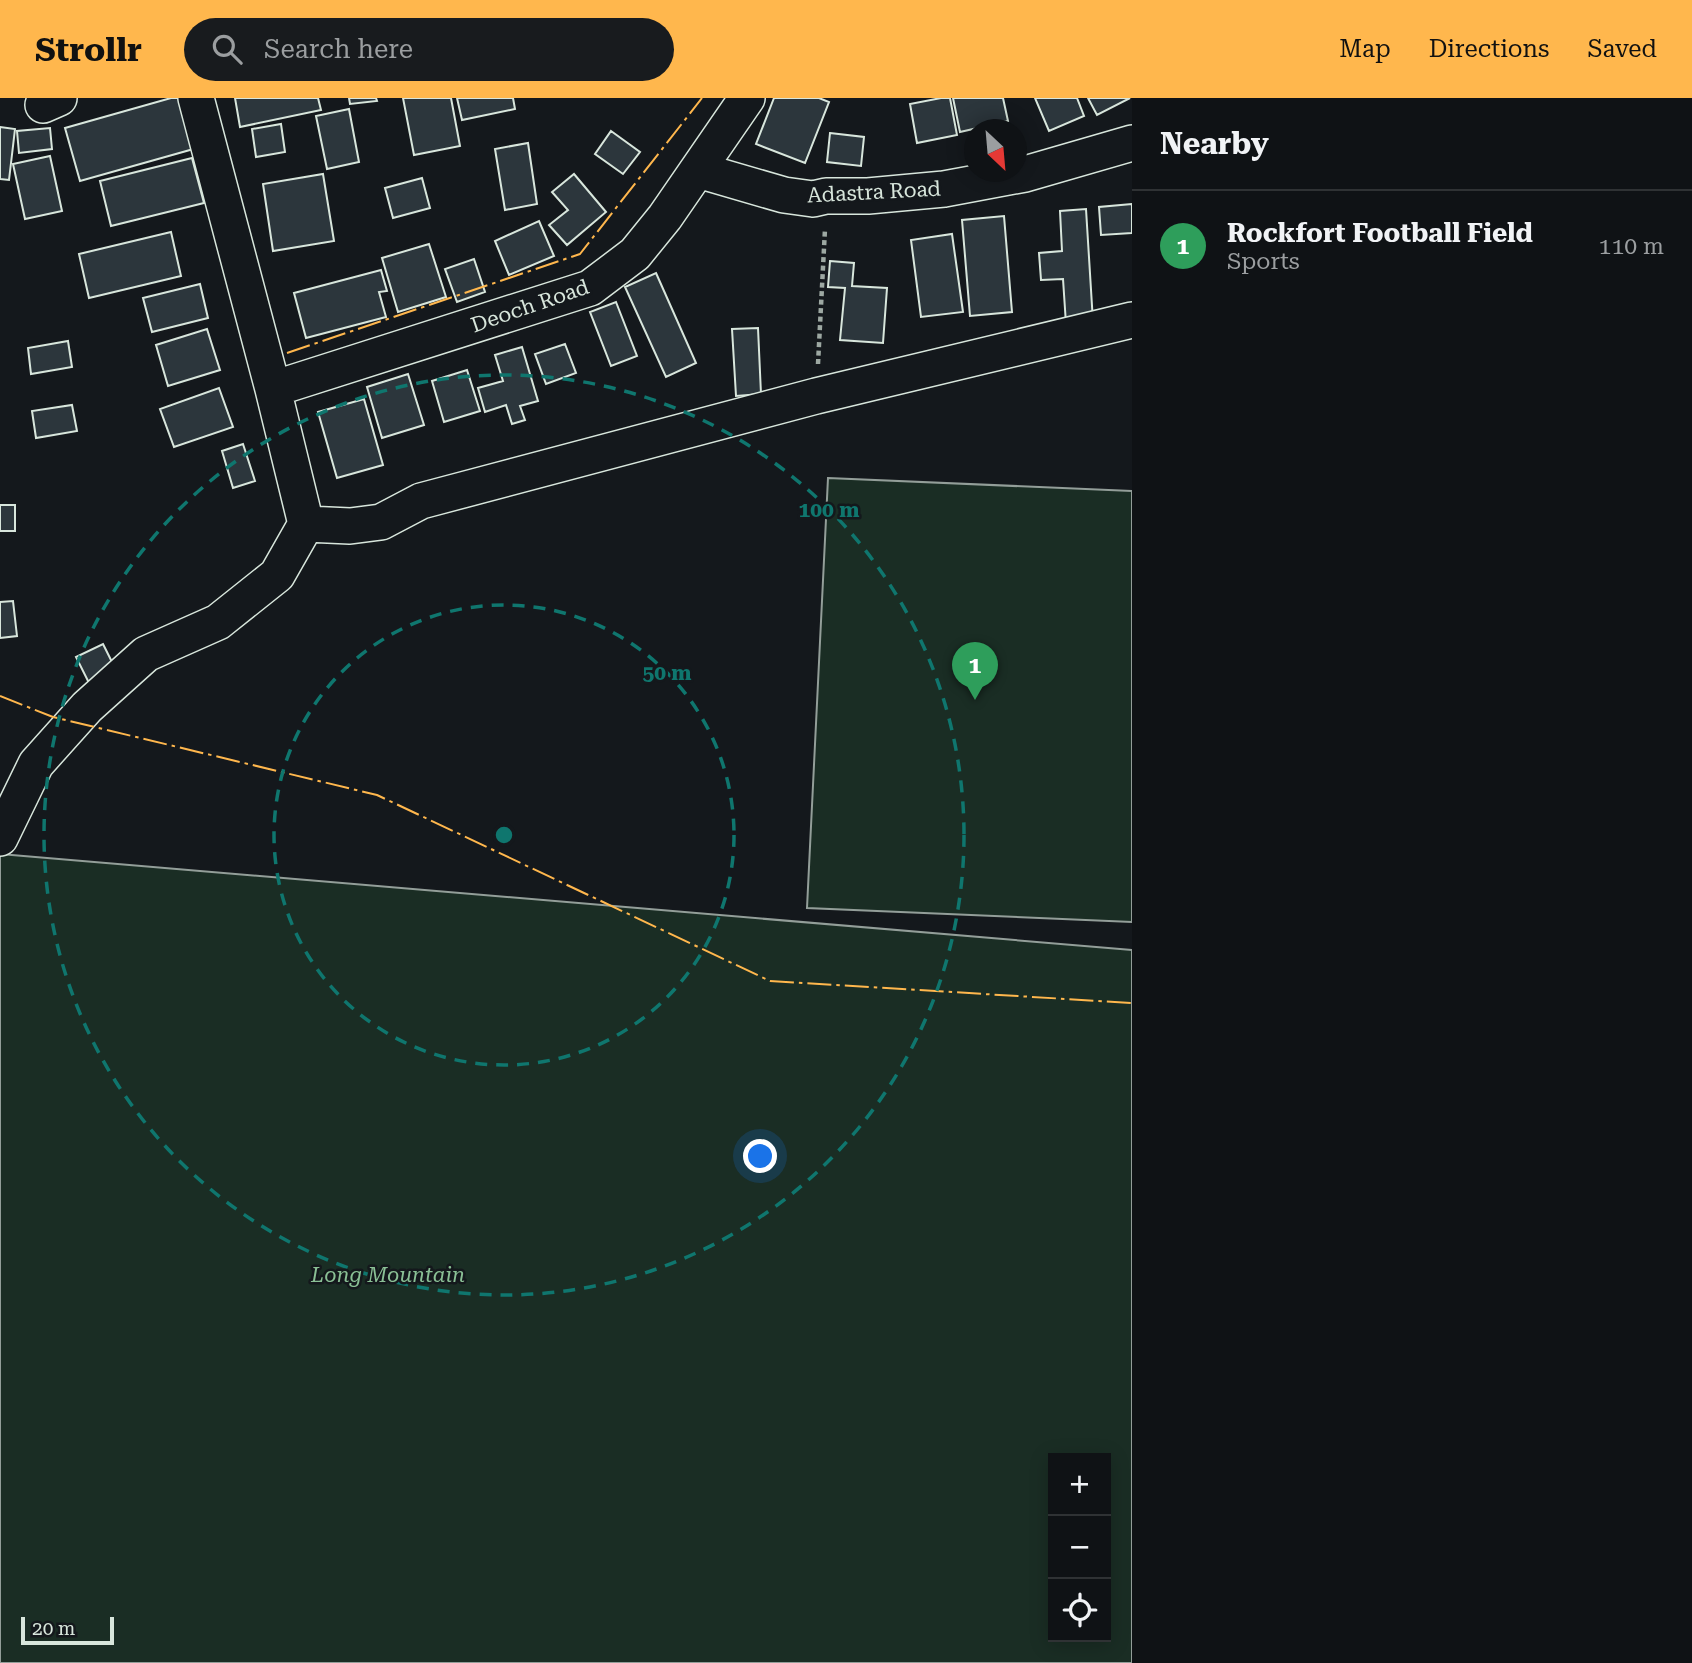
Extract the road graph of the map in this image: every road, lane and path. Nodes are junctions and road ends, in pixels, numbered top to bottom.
1 (196, 98) edge
2 (747, 98) edge
3 (1132, 143) edge
4 (698, 170) junction
5 (826, 196) junction
6 (1132, 320) edge
7 (273, 389) junction
8 (816, 396) junction
9 (306, 524) junction
10 (0, 838) edge

1 - 7 street
2 - 4 street, Deoch Road
3 - 5 street, Adastra Road
4 - 5 street, Adastra Road
4 - 7 street, Deoch Road
5 - 8 path
6 - 8 street
7 - 9 street
8 - 9 street
9 - 10 street

